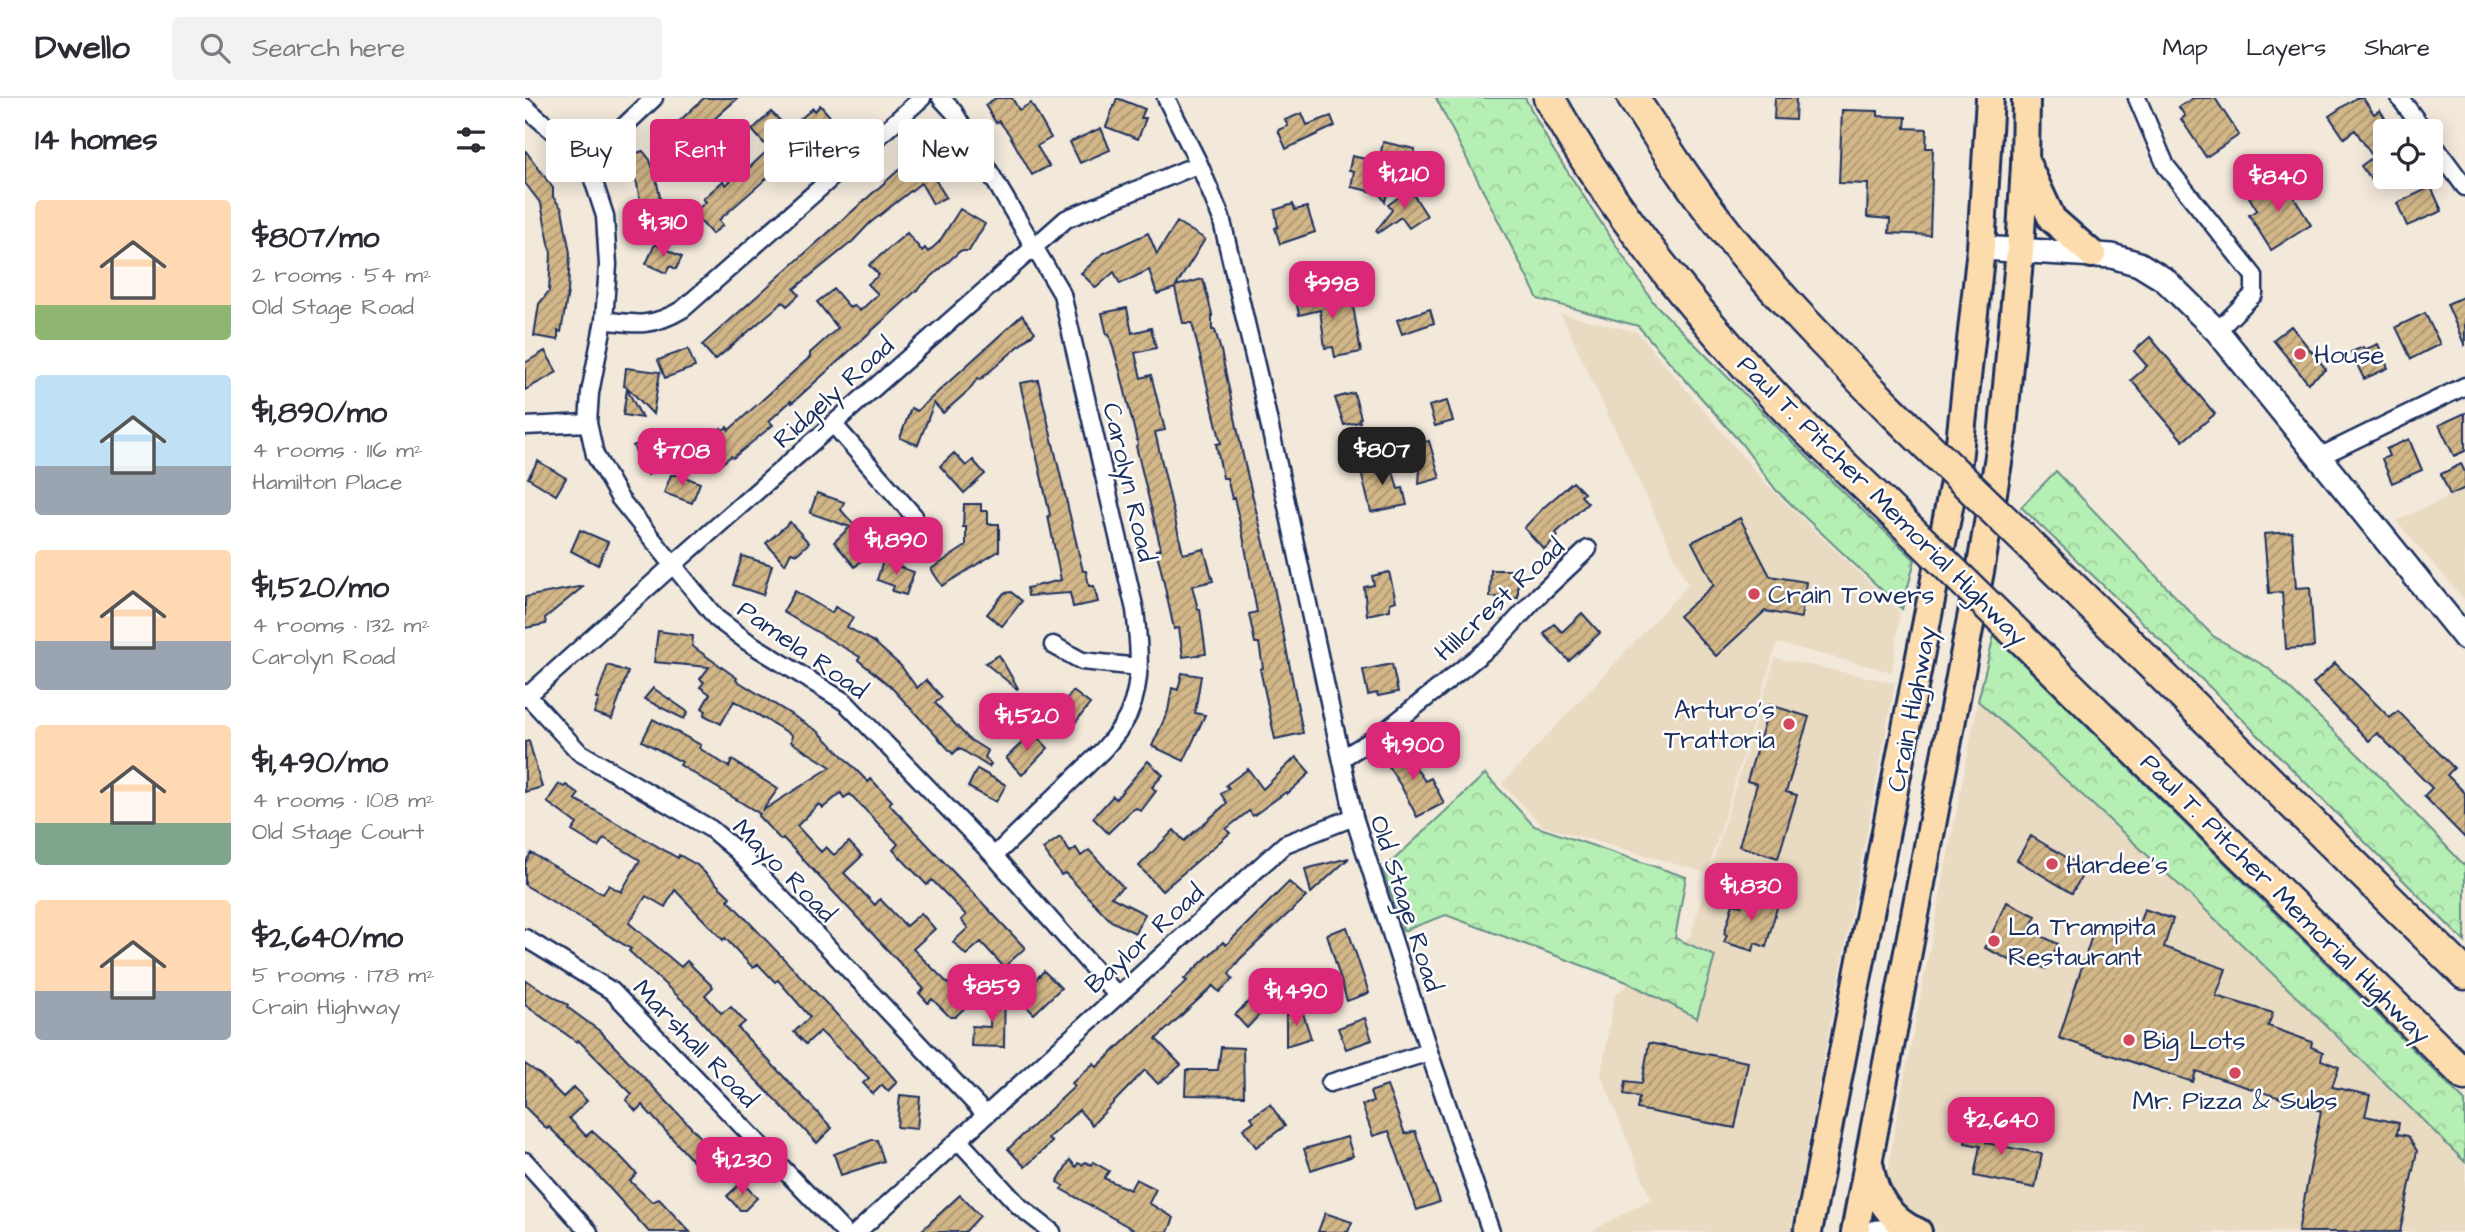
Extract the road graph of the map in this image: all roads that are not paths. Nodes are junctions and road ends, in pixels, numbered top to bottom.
1 (654, 98) edge
2 (922, 98) edge
3 (941, 98) edge
4 (1166, 98) edge
5 (1549, 98) edge
6 (1633, 98) edge
7 (1990, 98) edge
8 (2026, 98) edge
9 (2137, 98) edge
10 (2400, 98) edge
11 (525, 107) edge
12 (632, 119) edge
13 (2415, 119) edge
14 (546, 125) edge
15 (2443, 157) edge
16 (1199, 164) junction
17 (2025, 164) junction
18 (594, 182) edge
19 (2465, 187) edge
20 (1032, 247) junction
21 (1981, 248) junction
22 (2020, 250) junction
23 (2092, 254) junction
24 (604, 320) junction
25 (2217, 331) junction
26 (2465, 386) edge
27 (589, 424) junction
28 (834, 425) junction
29 (525, 426) edge
30 (2319, 457) junction
31 (914, 516) dead end
32 (1588, 549) dead end
33 (673, 565) junction
34 (2465, 638) edge
35 (1052, 645) dead end
36 (1139, 667) junction
37 (526, 695) edge
38 (1342, 758) junction
39 (1354, 817) junction
40 (994, 856) junction
41 (525, 938) edge
42 (2465, 974) edge
43 (1117, 995) junction
44 (1429, 1052) junction
45 (2465, 1075) edge
46 (1330, 1083) dead end
47 (985, 1114) junction
48 (958, 1140) junction
49 (525, 1161) edge
50 (1869, 1162) junction
51 (589, 1232) edge
52 (844, 1232) edge
53 (857, 1232) edge
54 (1052, 1232) edge
55 (1491, 1232) edge
56 (1808, 1232) edge
57 (1855, 1232) edge
58 (1877, 1232) edge
59 (1883, 1232) edge
60 (1918, 1232) edge

1 - 12 street
2 - 24 street
3 - 20 street, Carolyn Road
4 - 16 street, Old Stage Road
5 - 45 highway, Paul T. Pitcher Memorial Highway, bridge
6 - 42 highway, bridge
7 - 21 main road, Crain Highway
8 - 17 main road, Crain Highway
9 - 25 street
10 - 13 street
11 - 14 street
15 - 19 street
16 - 20 street, Ridgely Road
16 - 38 street, Old Stage Road
17 - 22 main road, Crain Highway
17 - 23 main road
18 - 24 street, Pamela Road
20 - 28 street, Ridgely Road
20 - 36 street, Carolyn Road
21 - 22 street
21 - 56 main road, Crain Highway
22 - 23 street
22 - 50 main road, Crain Highway
23 - 25 street
24 - 27 street, Pamela Road
25 - 30 street
26 - 30 street
27 - 29 street
27 - 33 street, Pamela Road
28 - 31 street
28 - 33 street, Ridgely Road
30 - 34 street
32 - 38 street, Hillcrest Road
33 - 37 street, Ridgely Road
33 - 40 street, Pamela Road
35 - 36 street
36 - 40 street, Carolyn Road
37 - 47 street, Mayo Road
38 - 39 street, Old Stage Road
39 - 43 street, Baylor Road
39 - 44 street, Old Stage Road
40 - 43 street, Pamela Road
41 - 52 street, Marshall Road
43 - 47 street, Baylor Road
44 - 46 street
44 - 55 street, Old Stage Road
47 - 48 street, Baylor Road
48 - 53 street, Baylor Road
48 - 54 street
49 - 51 street
50 - 57 main road, Crain Highway
50 - 60 main road
58 - 59 street

